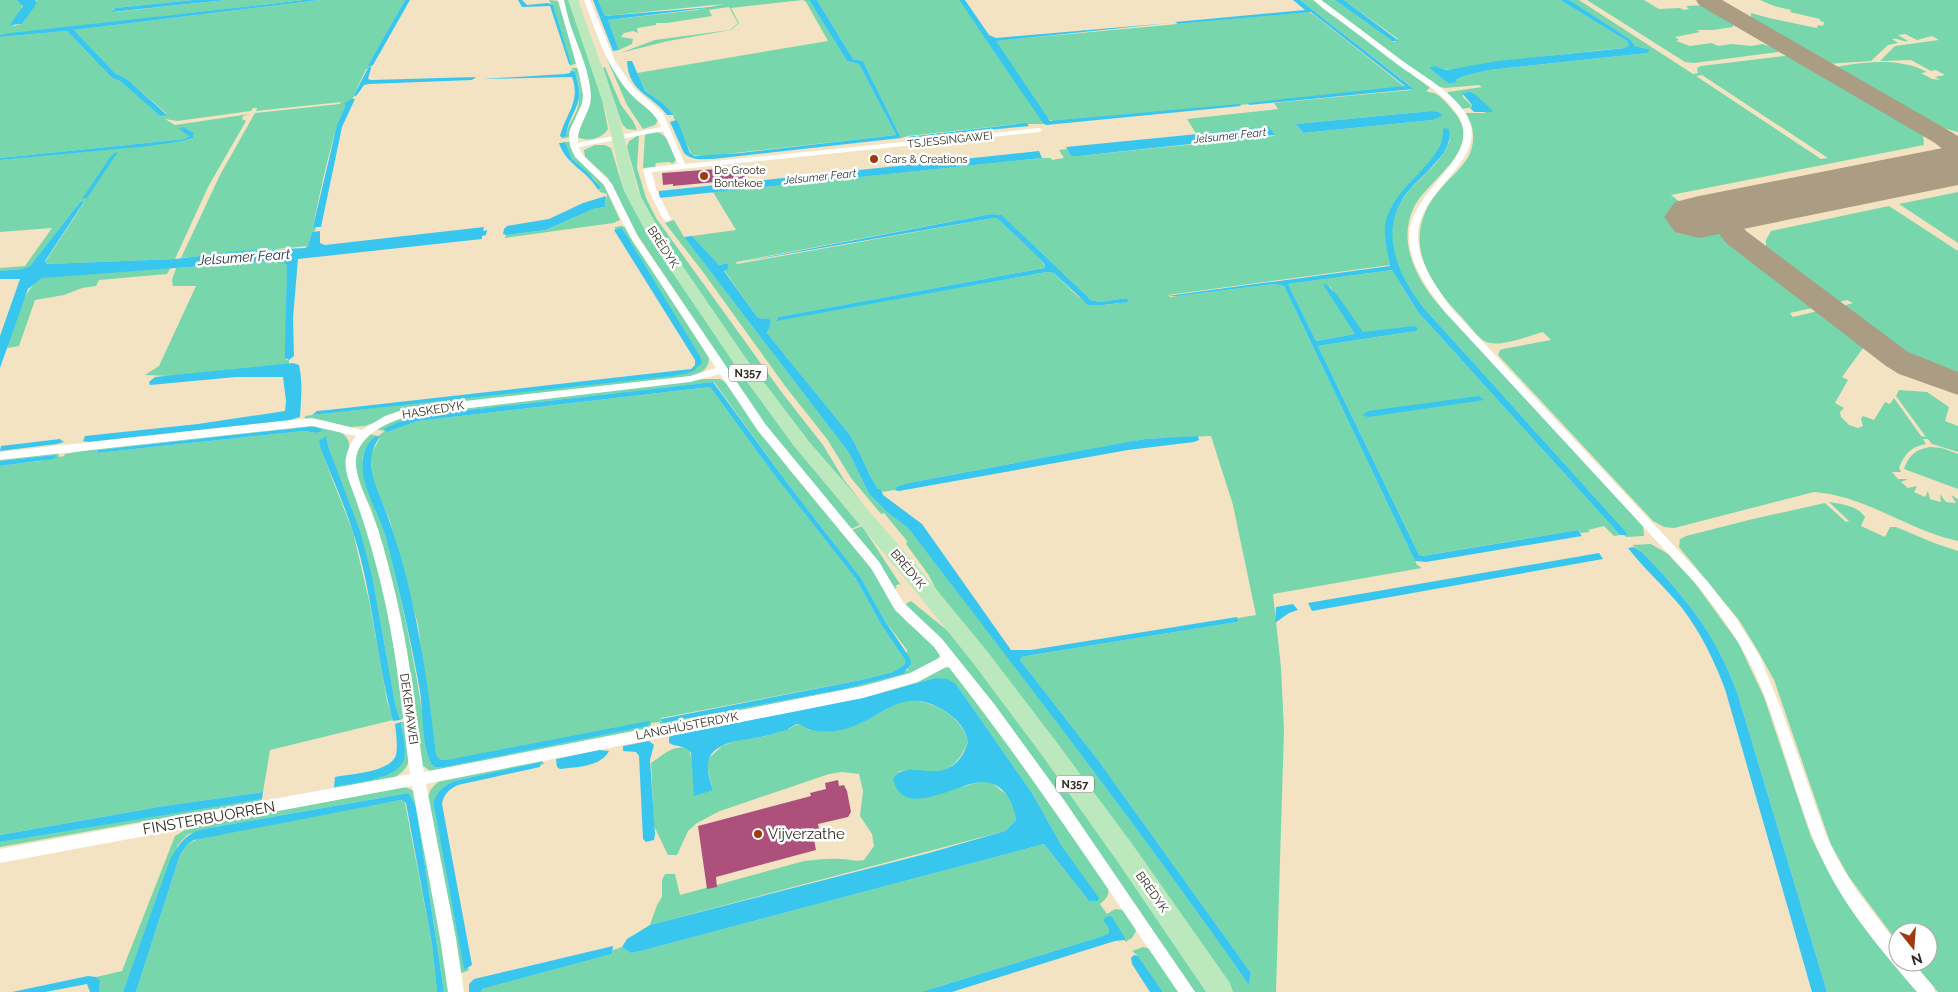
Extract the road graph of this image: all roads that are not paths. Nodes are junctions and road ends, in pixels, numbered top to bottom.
1 (561, 0) edge
2 (573, 0) edge
3 (587, 0) edge
4 (1317, 0) edge
5 (666, 128) junction
6 (1039, 130) dead end
7 (617, 137) junction
8 (574, 146) junction
9 (682, 165) junction
10 (647, 170) joint
11 (667, 219) dead end
12 (722, 370) junction
13 (363, 434) junction
14 (0, 456) edge
15 (951, 658) junction
16 (418, 779) junction
17 (0, 856) edge
18 (1888, 943) edge
19 (1910, 972) edge
20 (456, 992) edge
21 (1187, 992) edge
22 (1221, 992) edge
23 (1927, 992) edge

1 - 8 street
2 - 7 main road, N357
3 - 5 street
4 - 18 street
5 - 7 street
5 - 9 street
6 - 9 street, TSJESSINGAWEI
7 - 8 street
7 - 22 main road, BRÉDYK / N357
8 - 12 street, BRÉDYK
9 - 10 street, TSJESSINGAWEI
10 - 11 street, BRÉDYK
12 - 13 street, HASKEDYK
12 - 15 street, BRÉDYK
13 - 14 street
13 - 16 street, DEKEMAWEI
15 - 16 street, LANGHÚSTERDYK
15 - 21 street, BRÉDYK
16 - 17 street, FINSTERBUORREN
16 - 20 street, DEKEMAWEI
19 - 23 street

